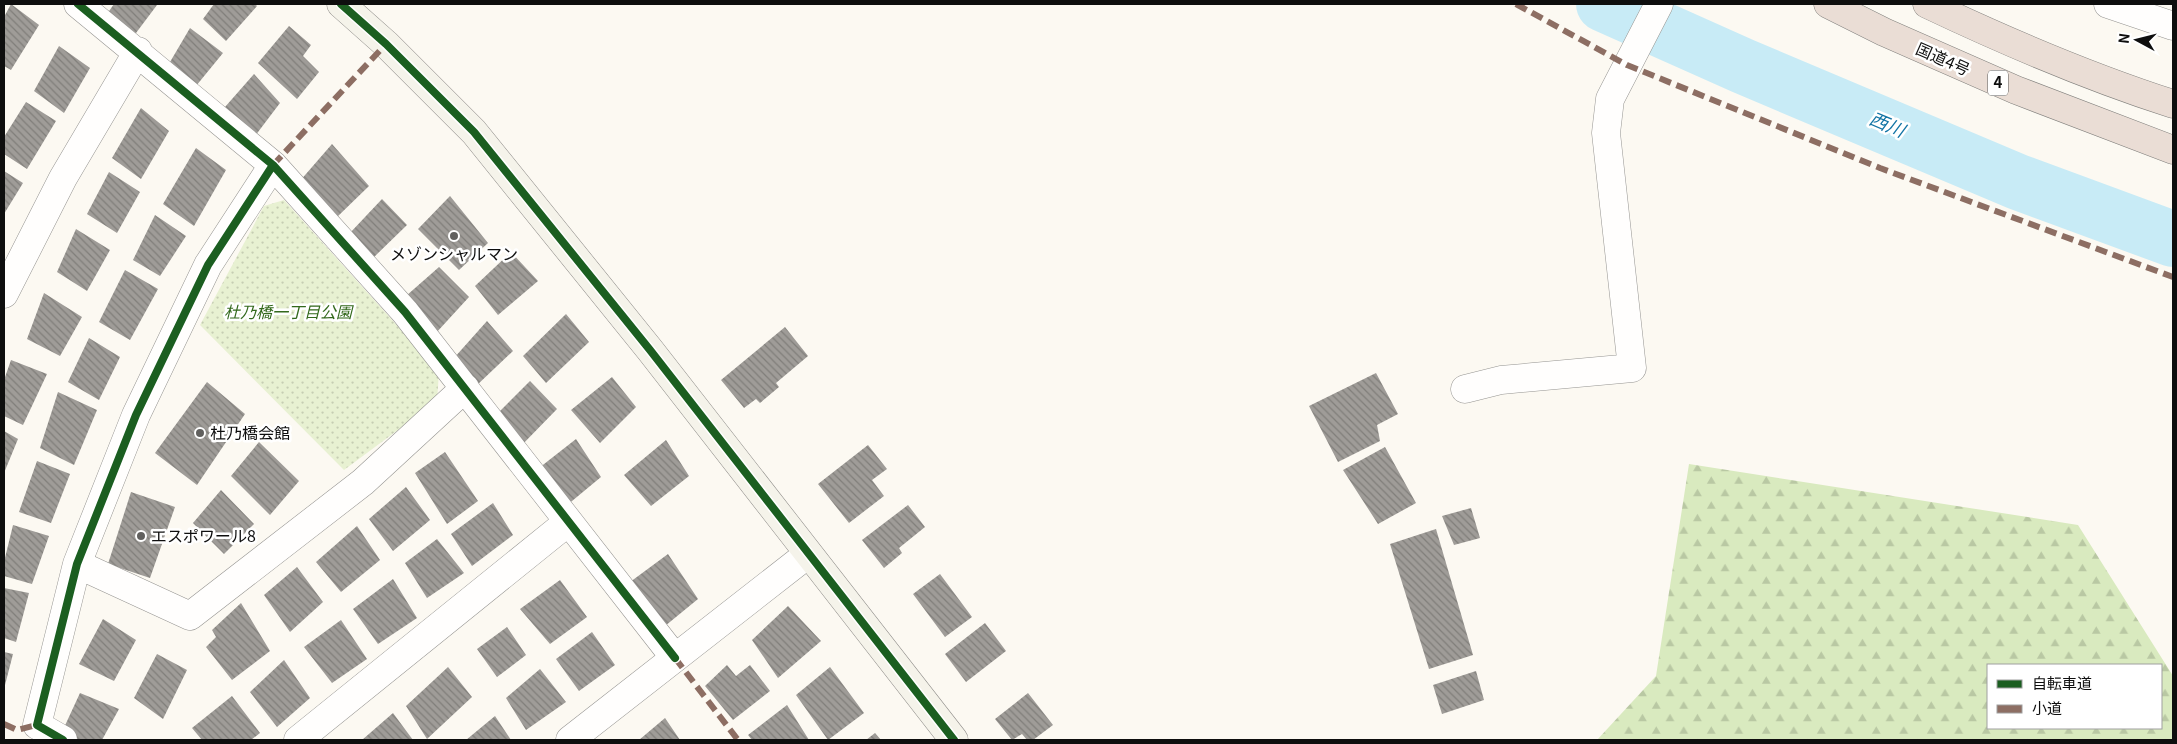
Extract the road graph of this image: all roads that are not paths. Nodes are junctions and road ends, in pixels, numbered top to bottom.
1 (78, 4) edge
2 (341, 4) edge
3 (1659, 4) edge
4 (1828, 4) edge
5 (1926, 4) edge
6 (2108, 4) edge
7 (2173, 26) edge
8 (138, 51) junction
9 (2173, 104) edge
10 (2173, 150) edge
11 (272, 165) junction
12 (4, 294) edge
13 (465, 388) junction
14 (1465, 389) dead end
15 (568, 522) junction
16 (808, 554) junction
17 (77, 564) junction
18 (675, 658) junction
19 (64, 740) edge
20 (298, 740) edge
21 (570, 740) edge
22 (954, 740) edge

1 - 8 street
2 - 16 street
3 - 14 street
4 - 10 highway, 国道4号 / 4
5 - 9 highway
6 - 7 street
8 - 11 street
8 - 12 street
11 - 13 street
11 - 17 street
13 - 15 street
13 - 17 street
15 - 18 street
15 - 20 street
16 - 18 street
16 - 22 street
17 - 19 street
18 - 21 street

